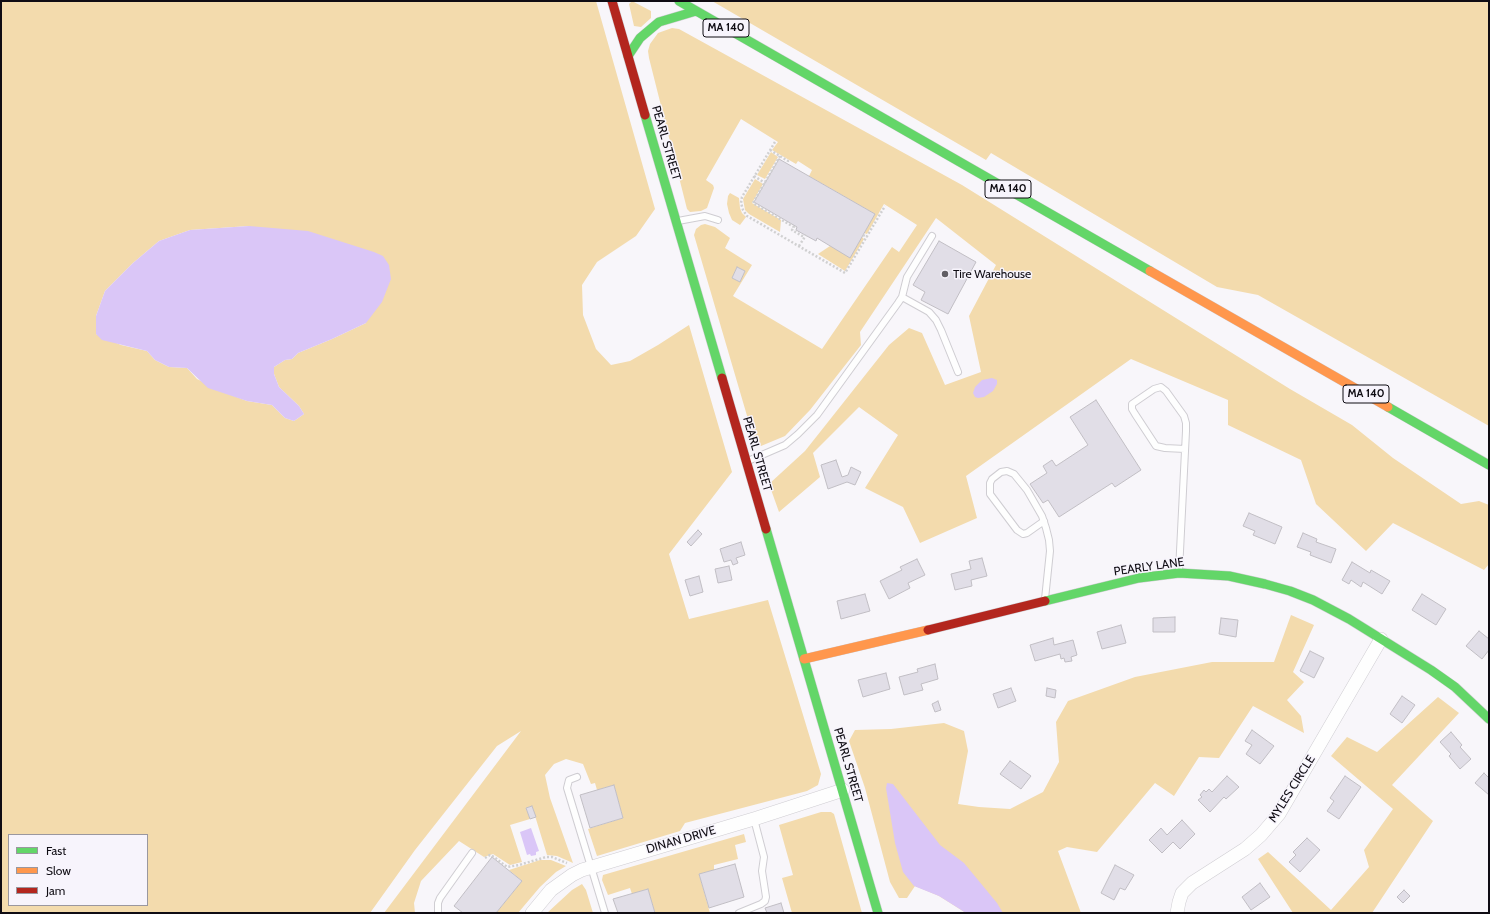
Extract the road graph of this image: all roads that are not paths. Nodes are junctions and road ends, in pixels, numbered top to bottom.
1 (612, 1) edge
2 (679, 1) edge
3 (696, 11) junction
4 (628, 56) junction
5 (718, 220) dead end
6 (676, 222) junction
7 (932, 236) dead end
8 (902, 297) junction
9 (958, 372) dead end
10 (1185, 449) junction
11 (746, 462) junction
12 (1489, 464) edge
13 (1044, 522) junction
14 (1179, 573) junction
15 (1044, 601) junction
16 (1381, 639) junction
17 (804, 659) junction
18 (1489, 719) edge
19 (577, 777) dead end
20 (843, 790) junction
21 (754, 819) junction
22 (472, 853) dead end
23 (586, 869) junction
24 (438, 913) edge
25 (532, 913) edge
26 (605, 913) edge
27 (739, 913) edge
28 (878, 913) edge
29 (1177, 913) edge

1 - 4 main road, PEARL STREET
2 - 3 main road, MA 140
3 - 4 main road
3 - 12 main road, MA 140
4 - 6 main road, PEARL STREET
5 - 6 lane
6 - 11 main road, PEARL STREET
7 - 8 lane
8 - 9 lane
8 - 11 lane
10 - 10 lane
10 - 14 lane
11 - 17 main road, PEARL STREET
13 - 13 lane
13 - 15 lane
14 - 15 main road, PEARLY LANE
14 - 16 main road, PEARLY LANE
15 - 17 main road, PEARLY LANE
16 - 18 main road, PEARLY LANE
16 - 29 street, MYLES CIRCLE
17 - 20 main road, PEARL STREET
19 - 23 lane
20 - 21 street, DINAN DRIVE
20 - 28 main road, PEARL STREET
21 - 23 street, DINAN DRIVE
21 - 27 lane
22 - 24 lane
23 - 25 street, DINAN DRIVE
23 - 26 lane

